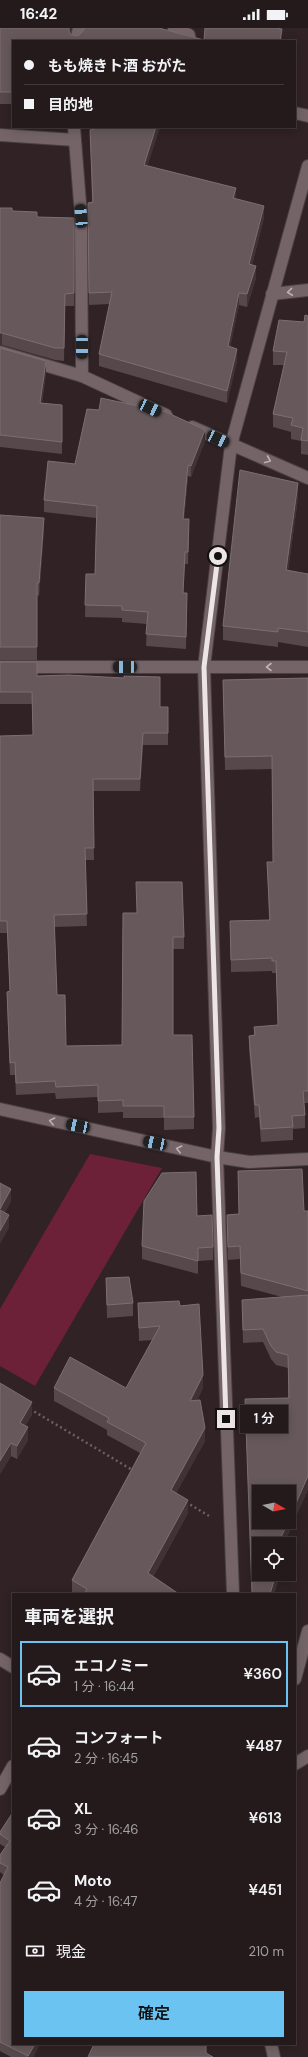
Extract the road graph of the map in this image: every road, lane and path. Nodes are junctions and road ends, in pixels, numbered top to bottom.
1 (79, 28) edge
2 (174, 28) edge
3 (76, 40) edge
4 (190, 40) edge
5 (296, 113) edge
6 (308, 116) edge
7 (74, 128) edge
8 (0, 134) edge
9 (75, 140) junction
10 (308, 166) edge
11 (308, 290) edge
12 (272, 294) junction
13 (0, 352) edge
14 (82, 376) junction
15 (231, 445) junction
16 (308, 478) edge
17 (0, 667) edge
18 (204, 667) junction
19 (308, 667) edge
20 (0, 1109) edge
21 (217, 1157) junction
22 (308, 1159) edge
23 (27, 1408) edge
24 (136, 1472) edge
25 (184, 1501) edge
26 (229, 1527) junction
27 (232, 1593) edge
28 (308, 1631) edge
29 (0, 1659) edge
30 (12, 1666) edge
31 (296, 1674) edge
32 (308, 1756) edge
33 (296, 1763) edge
34 (12, 1768) edge
35 (0, 1789) edge
36 (271, 2045) edge
37 (274, 2057) edge

1 - 3 street
2 - 4 street
5 - 6 street
7 - 9 street
8 - 9 street
9 - 14 street
10 - 12 street
11 -> 12 street
12 - 15 street
13 - 14 street
14 - 15 street
15 -> 16 street
15 - 18 street
17 - 18 street
19 -> 18 street
18 - 21 street
21 -> 20 street
21 - 22 street
21 - 26 street
23 - 24 path
25 - 26 path
26 - 27 street
28 - 31 street
29 - 30 street
32 - 33 street
34 - 35 street
36 - 37 street

